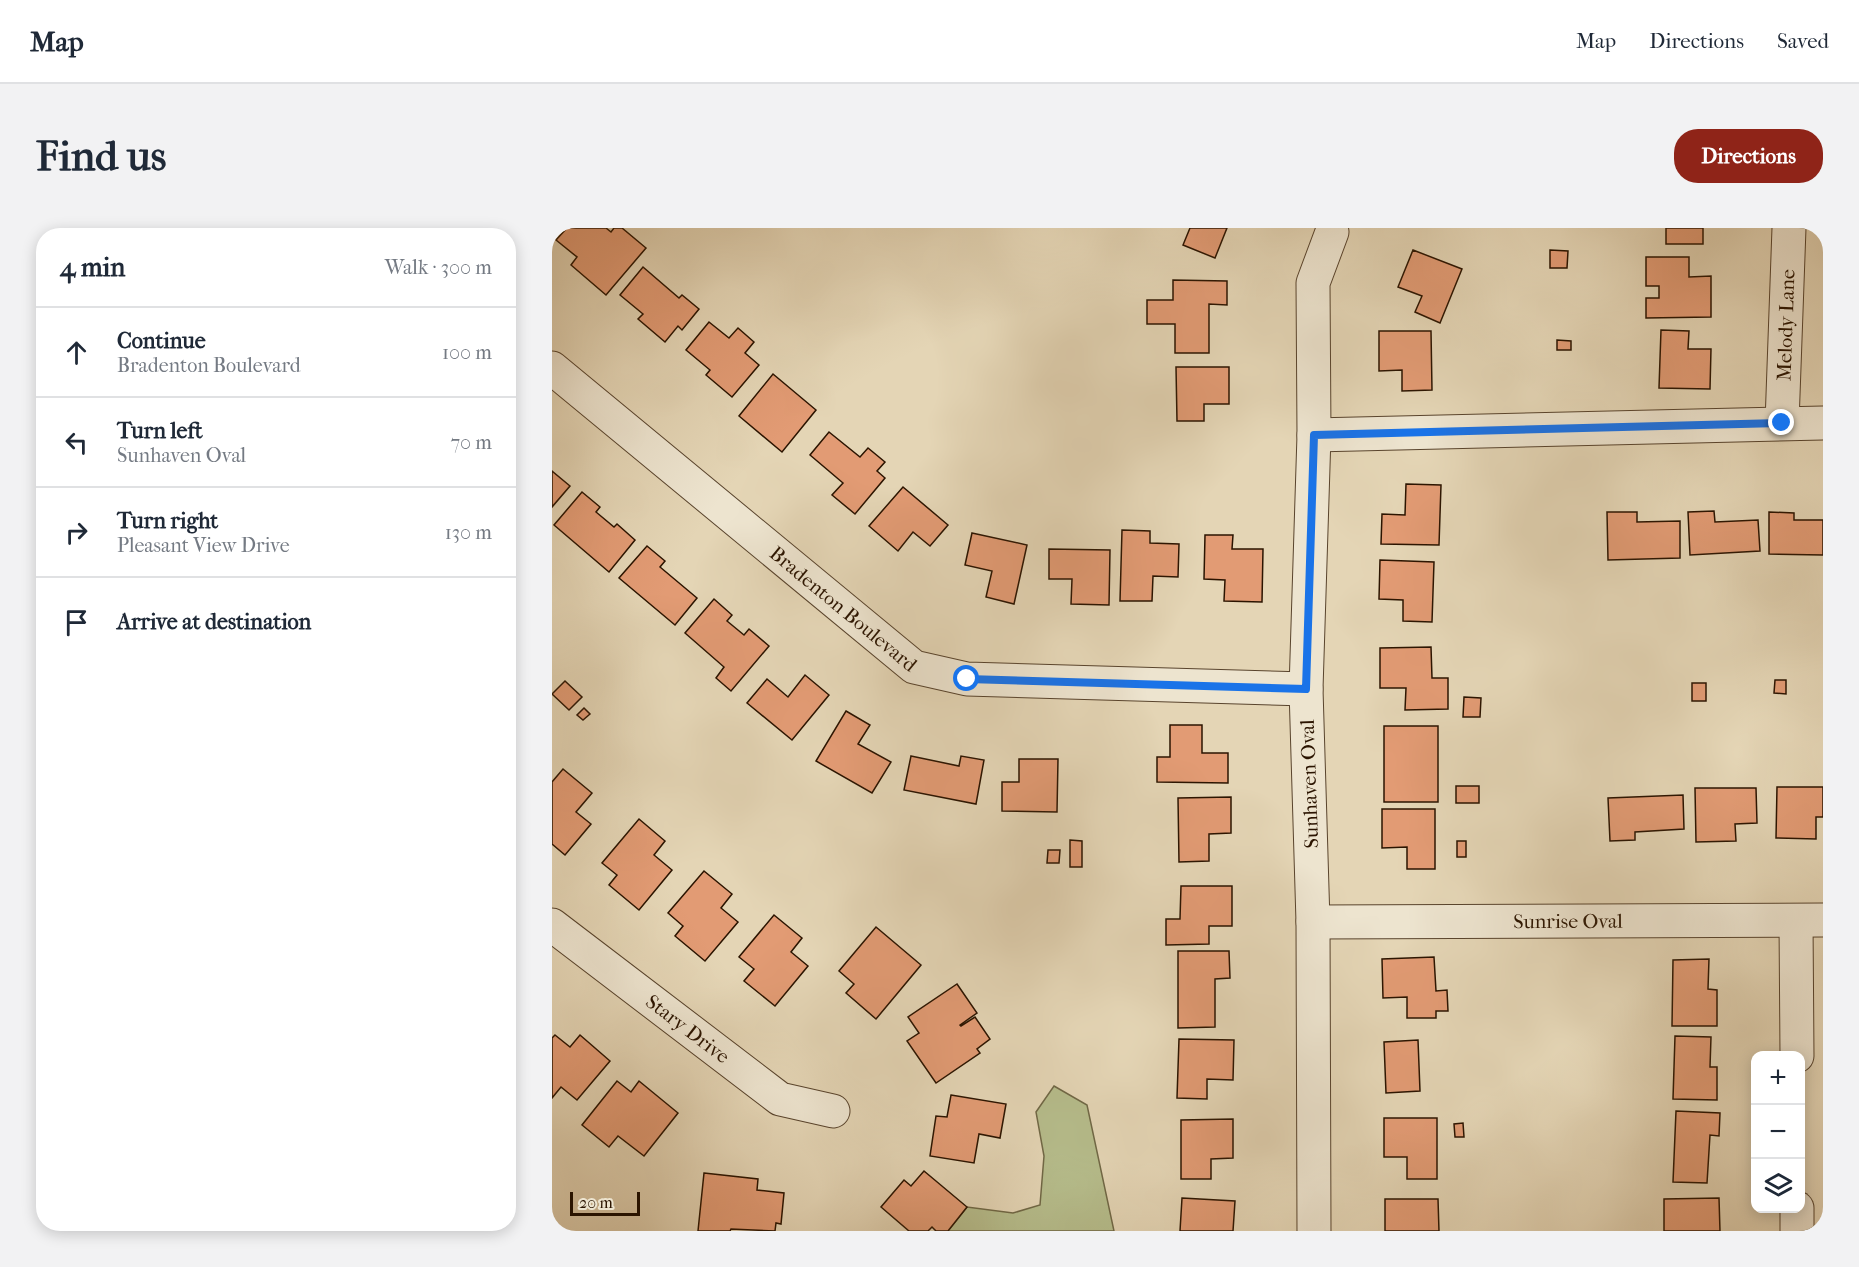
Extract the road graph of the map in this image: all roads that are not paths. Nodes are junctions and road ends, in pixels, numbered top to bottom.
1 (1789, 228) edge
2 (1332, 232) dead end
3 (552, 368) edge
4 (1782, 423) junction
5 (1823, 423) edge
6 (1314, 435) junction
7 (1306, 689) junction
8 (1810, 920) edge
9 (1313, 922) junction
10 (552, 925) edge
11 (1797, 1051) edge
12 (833, 1111) dead end
13 (1797, 1213) edge
14 (1314, 1231) edge
15 (1797, 1231) edge

1 - 4 street, Melody Lane
2 - 6 street, Sunhaven Oval
3 - 7 street, Bradenton Boulevard
4 - 5 street
4 - 6 street
6 - 7 street, Sunhaven Oval
7 - 9 street, Sunhaven Oval
8 - 9 street, Sunrise Oval
8 - 11 street
9 - 14 street, Sunhaven Oval
10 - 12 street, Stary Drive
13 - 15 street

